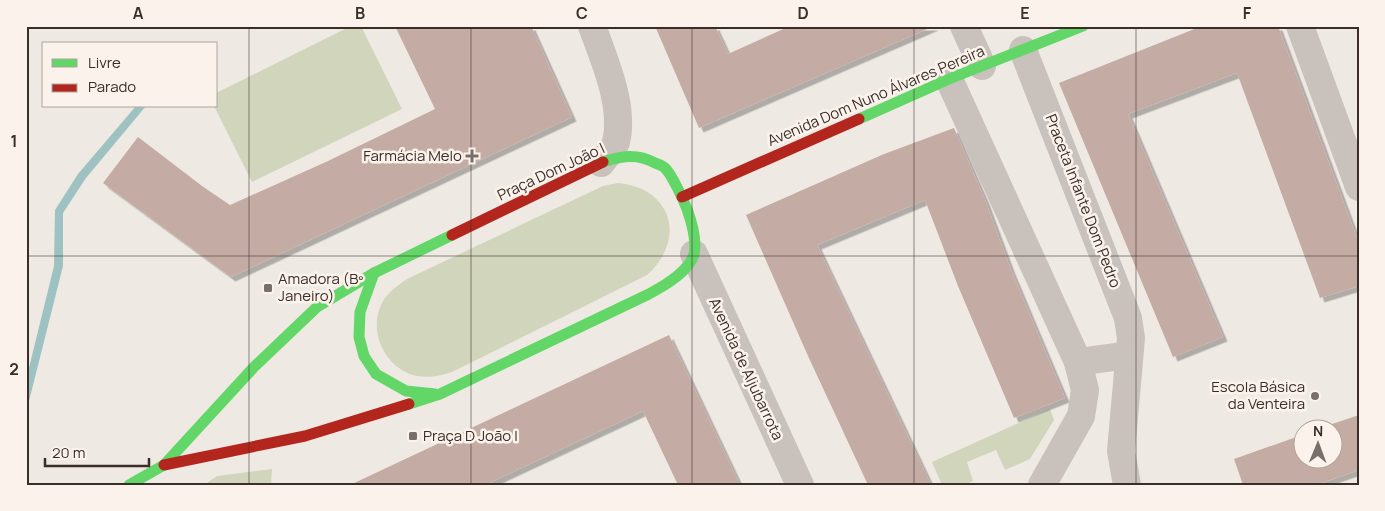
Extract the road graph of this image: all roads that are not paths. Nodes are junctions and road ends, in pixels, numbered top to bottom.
1 (592, 26) edge
2 (964, 26) edge
3 (1083, 26) edge
4 (1300, 26) edge
5 (1023, 50) junction
6 (982, 66) junction
7 (949, 79) junction
8 (600, 163) junction
9 (1359, 187) edge
10 (682, 197) junction
11 (694, 254) junction
12 (374, 273) junction
13 (1129, 355) junction
14 (1078, 362) junction
15 (440, 394) junction
16 (164, 466) junction
17 (129, 485) edge
18 (800, 485) edge
19 (1042, 485) edge
20 (1127, 485) edge

1 - 8 street
2 - 6 street
3 - 5 street, Avenida Dom Nuno Álvares Pereira
4 - 9 street
5 - 6 street, Avenida Dom Nuno Álvares Pereira
5 - 13 street, Praceta Infante Dom Pedro
6 - 7 street, Avenida Dom Nuno Álvares Pereira
7 - 10 street, Avenida Dom Nuno Álvares Pereira
7 - 14 street
8 - 10 street, Praça Dom João I
8 - 12 street, Praça Dom João I
10 - 11 street, Praça Dom João I
11 - 15 street
11 - 18 street, Avenida de Aljubarrota
12 - 15 street
12 - 16 street, Praça Dom João I
13 - 14 street
13 - 20 street, Praceta Infante Dom Pedro
14 - 19 street
15 - 16 street
16 - 17 street

